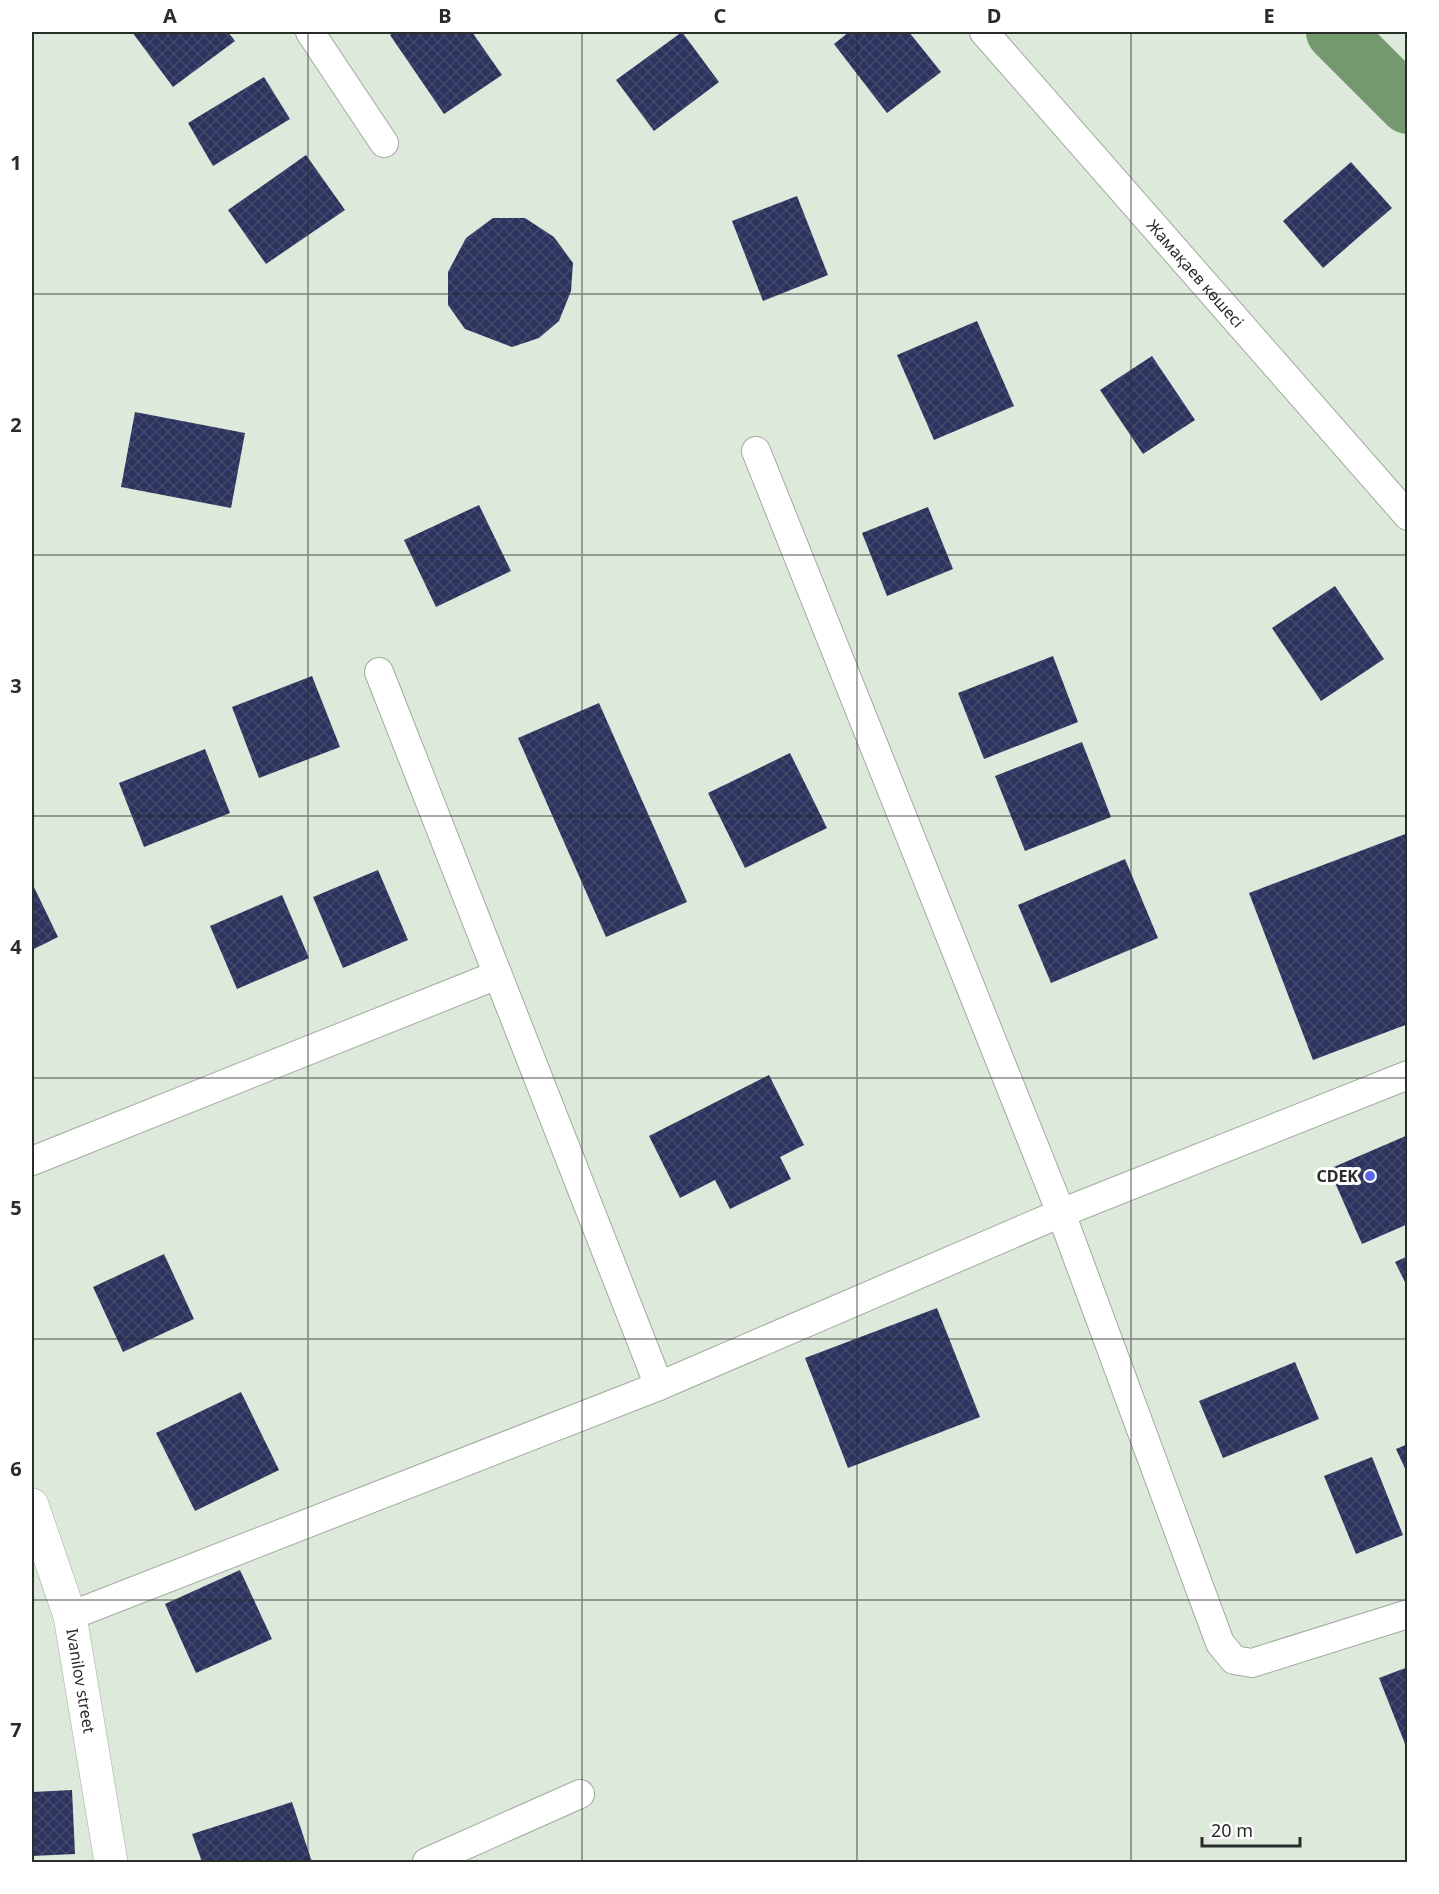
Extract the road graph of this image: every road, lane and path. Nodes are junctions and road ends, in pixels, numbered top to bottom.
1 (310, 32) edge
2 (984, 32) edge
3 (384, 143) dead end
4 (756, 451) dead end
5 (1407, 516) edge
6 (379, 672) dead end
7 (498, 975) junction
8 (1407, 1075) edge
9 (32, 1161) edge
10 (1061, 1213) junction
11 (659, 1386) junction
12 (32, 1505) edge
13 (1407, 1614) edge
14 (70, 1616) junction
15 (580, 1794) dead end
16 (111, 1863) edge
17 (427, 1863) edge

1 - 3 street
2 - 5 street, Жамақаев көшесі
4 - 10 street
6 - 7 street
7 - 9 street
7 - 11 street
8 - 10 street
10 - 11 street
10 - 13 street
11 - 14 street
12 - 14 street, Ivanilov street
14 - 16 street, Ivanilov street
15 - 17 street

